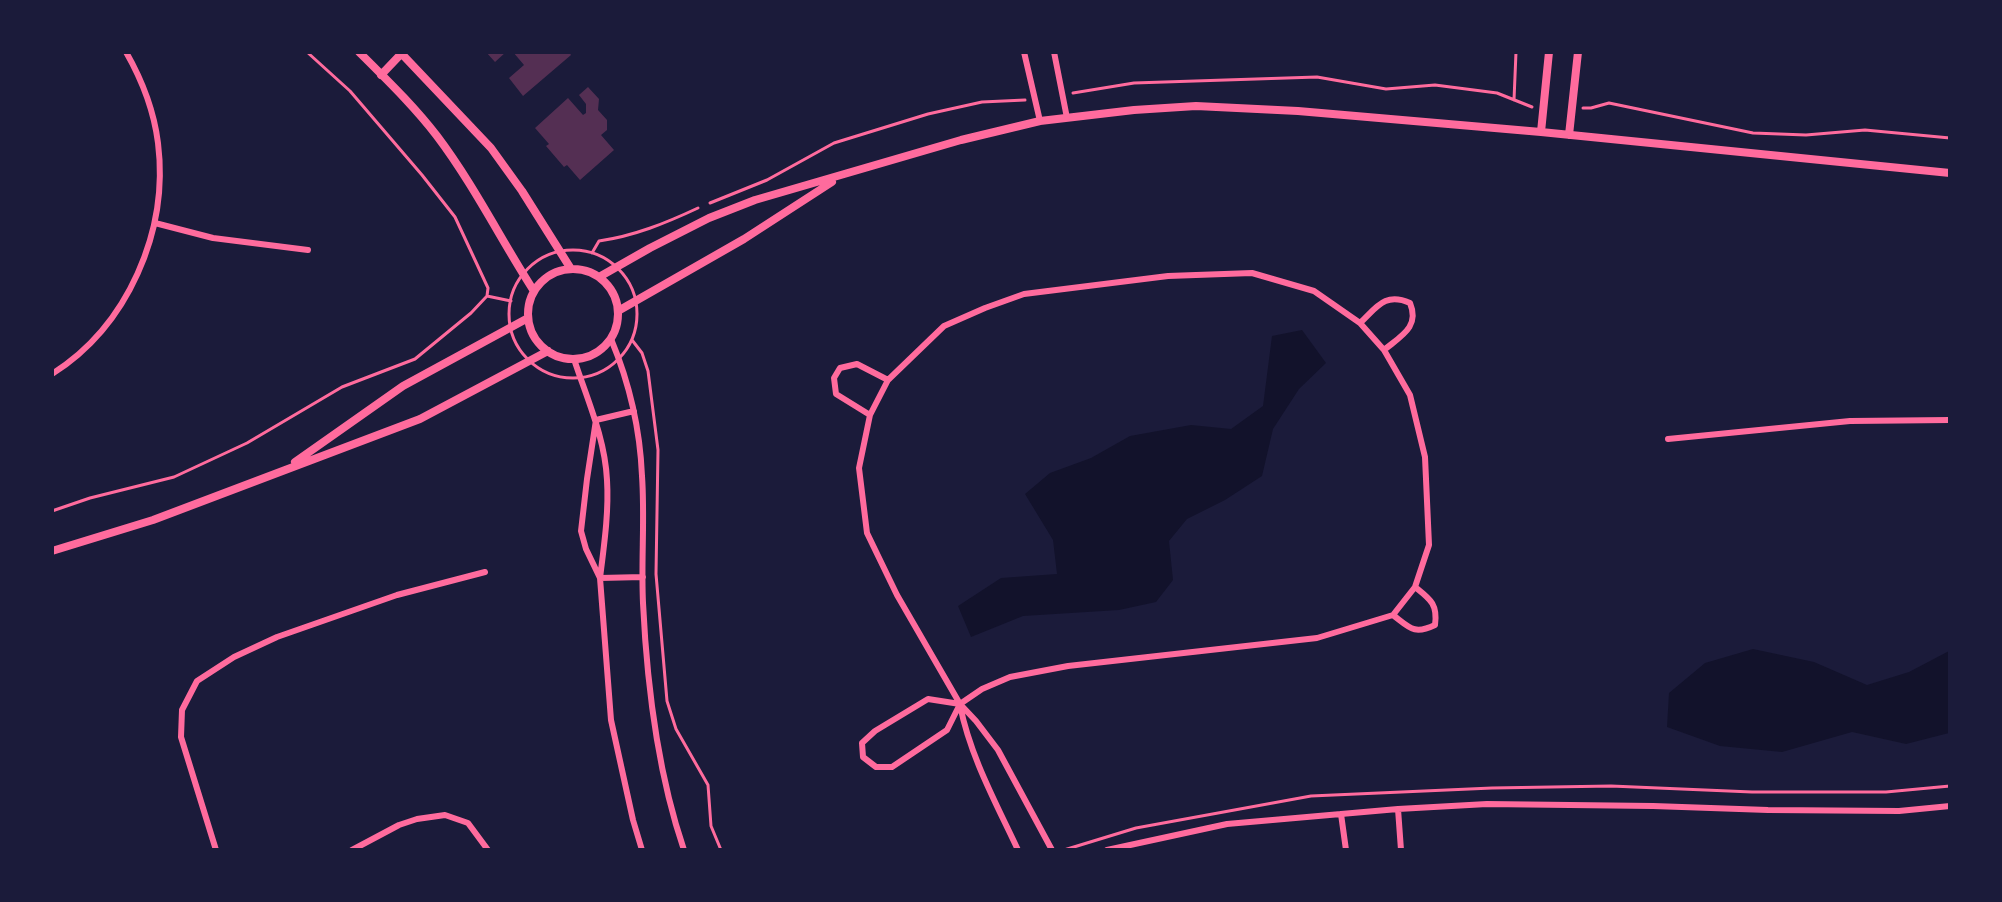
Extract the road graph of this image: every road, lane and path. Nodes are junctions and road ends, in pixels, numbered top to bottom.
1 (126, 52) edge
2 (307, 52) edge
3 (358, 52) edge
4 (1024, 52) edge
5 (1054, 52) edge
6 (1515, 52) edge
7 (1549, 52) edge
8 (1578, 52) edge
9 (400, 53) edge
10 (381, 75) junction
11 (1062, 94) junction
12 (1035, 100) junction
13 (1514, 100) junction
14 (1543, 107) junction
15 (1572, 108) junction
16 (1067, 118) junction
17 (1040, 122) junction
18 (1541, 132) junction
19 (1569, 135) junction
20 (1950, 138) edge
21 (1950, 173) edge
22 (840, 177) junction
23 (709, 203) dead end
24 (699, 208) dead end
25 (155, 223) junction
26 (308, 250) dead end
27 (560, 251) junction
28 (592, 252) junction
29 (617, 266) junction
30 (571, 269) junction
31 (523, 274) junction
32 (599, 277) junction
33 (534, 291) junction
34 (487, 296) junction
35 (511, 301) junction
36 (636, 301) junction
37 (618, 311) junction
38 (528, 318) junction
39 (1360, 324) junction
40 (511, 327) junction
41 (611, 339) junction
42 (632, 340) junction
43 (1384, 350) junction
44 (548, 351) junction
45 (574, 359) junction
46 (619, 359) junction
47 (529, 361) junction
48 (52, 374) edge
49 (580, 378) junction
50 (888, 380) junction
51 (634, 411) junction
52 (870, 415) junction
53 (596, 420) junction
54 (1950, 420) edge
55 (1668, 439) dead end
56 (285, 469) junction
57 (52, 511) edge
58 (52, 551) edge
59 (485, 572) dead end
60 (643, 577) junction
61 (600, 578) junction
62 (1415, 587) junction
63 (1394, 615) junction
64 (960, 704) junction
65 (1950, 806) edge
66 (1398, 809) junction
67 (1341, 814) junction
68 (216, 849) edge
69 (352, 849) edge
70 (488, 849) edge
71 (642, 849) edge
72 (684, 849) edge
73 (722, 849) edge
74 (1018, 849) edge
75 (1052, 849) edge
76 (1107, 849) edge
77 (1346, 849) edge
78 (1401, 849) edge

1 - 25 street
2 - 34 path
3 - 10 street
4 - 12 street
5 - 11 street
6 - 13 path
7 - 14 street
8 - 15 street
9 - 10 street
9 - 27 street
10 - 31 street
11 - 13 path
11 - 16 street
12 - 17 street
12 - 23 path
13 - 14 path
14 - 18 street
15 - 19 street
15 - 20 path
16 - 17 street
16 - 18 street
17 - 22 street
18 - 19 street
19 - 21 street
22 - 29 street
22 - 36 street
24 - 28 path
25 - 26 street
25 - 48 street
27 - 28 path
27 - 30 street
27 - 31 path
28 - 29 path
29 - 32 street
29 - 36 path
30 - 32 street
30 - 33 street
31 - 33 street
31 - 35 path
32 - 37 street
33 - 38 street
34 - 35 path
34 - 57 path
35 - 40 path
36 - 37 street
36 - 42 path
37 - 41 street
38 - 40 street
38 - 44 street
39 - 43 street
39 - 43 street
39 - 50 street
40 - 47 path
40 - 56 street
41 - 45 street
41 - 46 street
42 - 46 path
42 - 73 path
43 - 62 street
44 - 45 street
44 - 47 street
45 - 49 street
46 - 49 path
46 - 51 street
47 - 49 path
47 - 56 street
49 - 53 street
50 - 52 street
50 - 52 street
51 - 53 street
51 - 60 street
52 - 64 street
53 - 61 street
53 - 61 street
54 - 55 street
56 - 58 street
59 - 68 street
60 - 61 street
60 - 72 street
61 - 71 street
62 - 63 street
62 - 63 street
63 - 64 street
64 - 64 street
64 - 74 street
64 - 75 street
65 - 66 street
66 - 67 street
66 - 78 street
67 - 76 street
67 - 77 street
69 - 70 street

